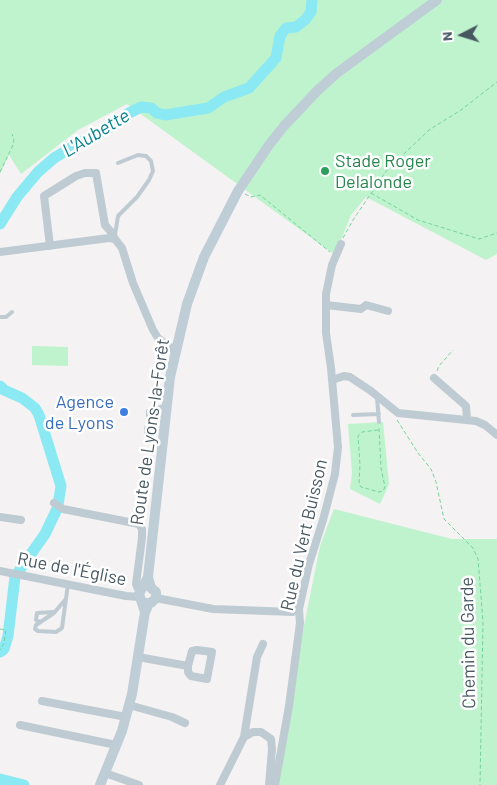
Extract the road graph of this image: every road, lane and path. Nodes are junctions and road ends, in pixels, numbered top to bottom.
1 (437, 0) edge
2 (497, 82) edge
3 (12, 134) dead end
4 (118, 163) dead end
5 (0, 172) edge
6 (370, 193) junction
7 (242, 198) dead end
8 (497, 233) edge
9 (114, 239) junction
10 (341, 244) joint
11 (50, 246) junction
12 (0, 252) edge
13 (335, 255) junction
14 (326, 305) junction
15 (388, 311) dead end
16 (12, 312) dead end
17 (1, 316) edge
18 (0, 325) edge
19 (453, 350) dead end
20 (175, 351) junction
21 (434, 378) joint
22 (332, 380) junction
23 (377, 396) junction
24 (167, 405) junction
25 (391, 408) junction
26 (378, 414) junction
27 (353, 415) dead end
28 (148, 416) dead end
29 (467, 419) junction
30 (379, 422) joint
31 (146, 428) dead end
32 (378, 430) junction
33 (497, 434) edge
34 (162, 446) junction
35 (54, 503) dead end
36 (0, 517) edge
37 (21, 520) dead end
38 (0, 571) edge
39 (68, 584) junction
40 (146, 598) junction
41 (65, 600) junction
42 (299, 609) junction
43 (54, 612) junction
44 (40, 622) junction
45 (0, 629) edge
46 (263, 644) dead end
47 (0, 650) edge
48 (138, 657) junction
49 (188, 666) dead end
50 (42, 701) dead end
51 (129, 705) junction
52 (126, 717) junction
53 (185, 724) dead end
54 (20, 725) dead end
55 (244, 736) junction
56 (116, 745) junction
57 (105, 773) junction
58 (100, 785) edge
59 (139, 785) edge
60 (220, 785) edge
61 (269, 785) edge
62 (275, 785) edge
63 (480, 785) edge

1 - 20 main road, Route de Lyons-la-Forêt
2 - 6 path
3 - 5 path
4 - 9 lane
6 - 8 path
6 - 10 path
7 - 13 path
9 - 11 street
9 - 11 street
9 - 20 street
10 - 13 street, Rue du Vert Buisson
11 - 12 street
13 - 14 street, Rue du Vert Buisson
14 - 15 street
14 - 22 street, Rue du Vert Buisson
16 - 17 lane
17 - 18 lane
19 - 21 path
20 - 24 main road, Route de Lyons-la-Forêt
21 - 29 street
22 - 23 street
22 - 42 street, Rue du Vert Buisson
23 - 25 street
23 - 26 lane
24 - 28 lane
24 - 34 main road, Route de Lyons-la-Forêt
25 - 29 street
25 - 63 path, Chemin du Garde
26 - 27 lane
26 - 30 lane
29 - 33 street
30 - 32 path
31 - 34 lane
32 - 32 path
34 - 40 main road, Route de Lyons-la-Forêt
35 - 40 street
36 - 37 street
38 - 39 street, Rue de l'Église
39 - 40 street, Rue de l'Église
39 - 41 lane
40 - 42 street, Rue de l'Église
40 - 48 main road, Route de Lyons-la-Forêt
41 - 43 lane
41 - 44 lane
42 - 62 street, Rue du Vert Buisson
43 - 44 lane
43 - 44 lane
45 - 47 path
46 - 55 street
48 - 49 street
48 - 51 main road, Route de Lyons-la-Forêt
50 - 52 street
51 - 52 main road, Route de Lyons-la-Forêt
51 - 53 street
52 - 56 main road, Route de Lyons-la-Forêt
54 - 56 street
55 - 60 street
55 - 61 street
56 - 57 main road, Route de Lyons-la-Forêt
57 - 58 main road, Route de Lyons-la-Forêt
57 - 59 street

